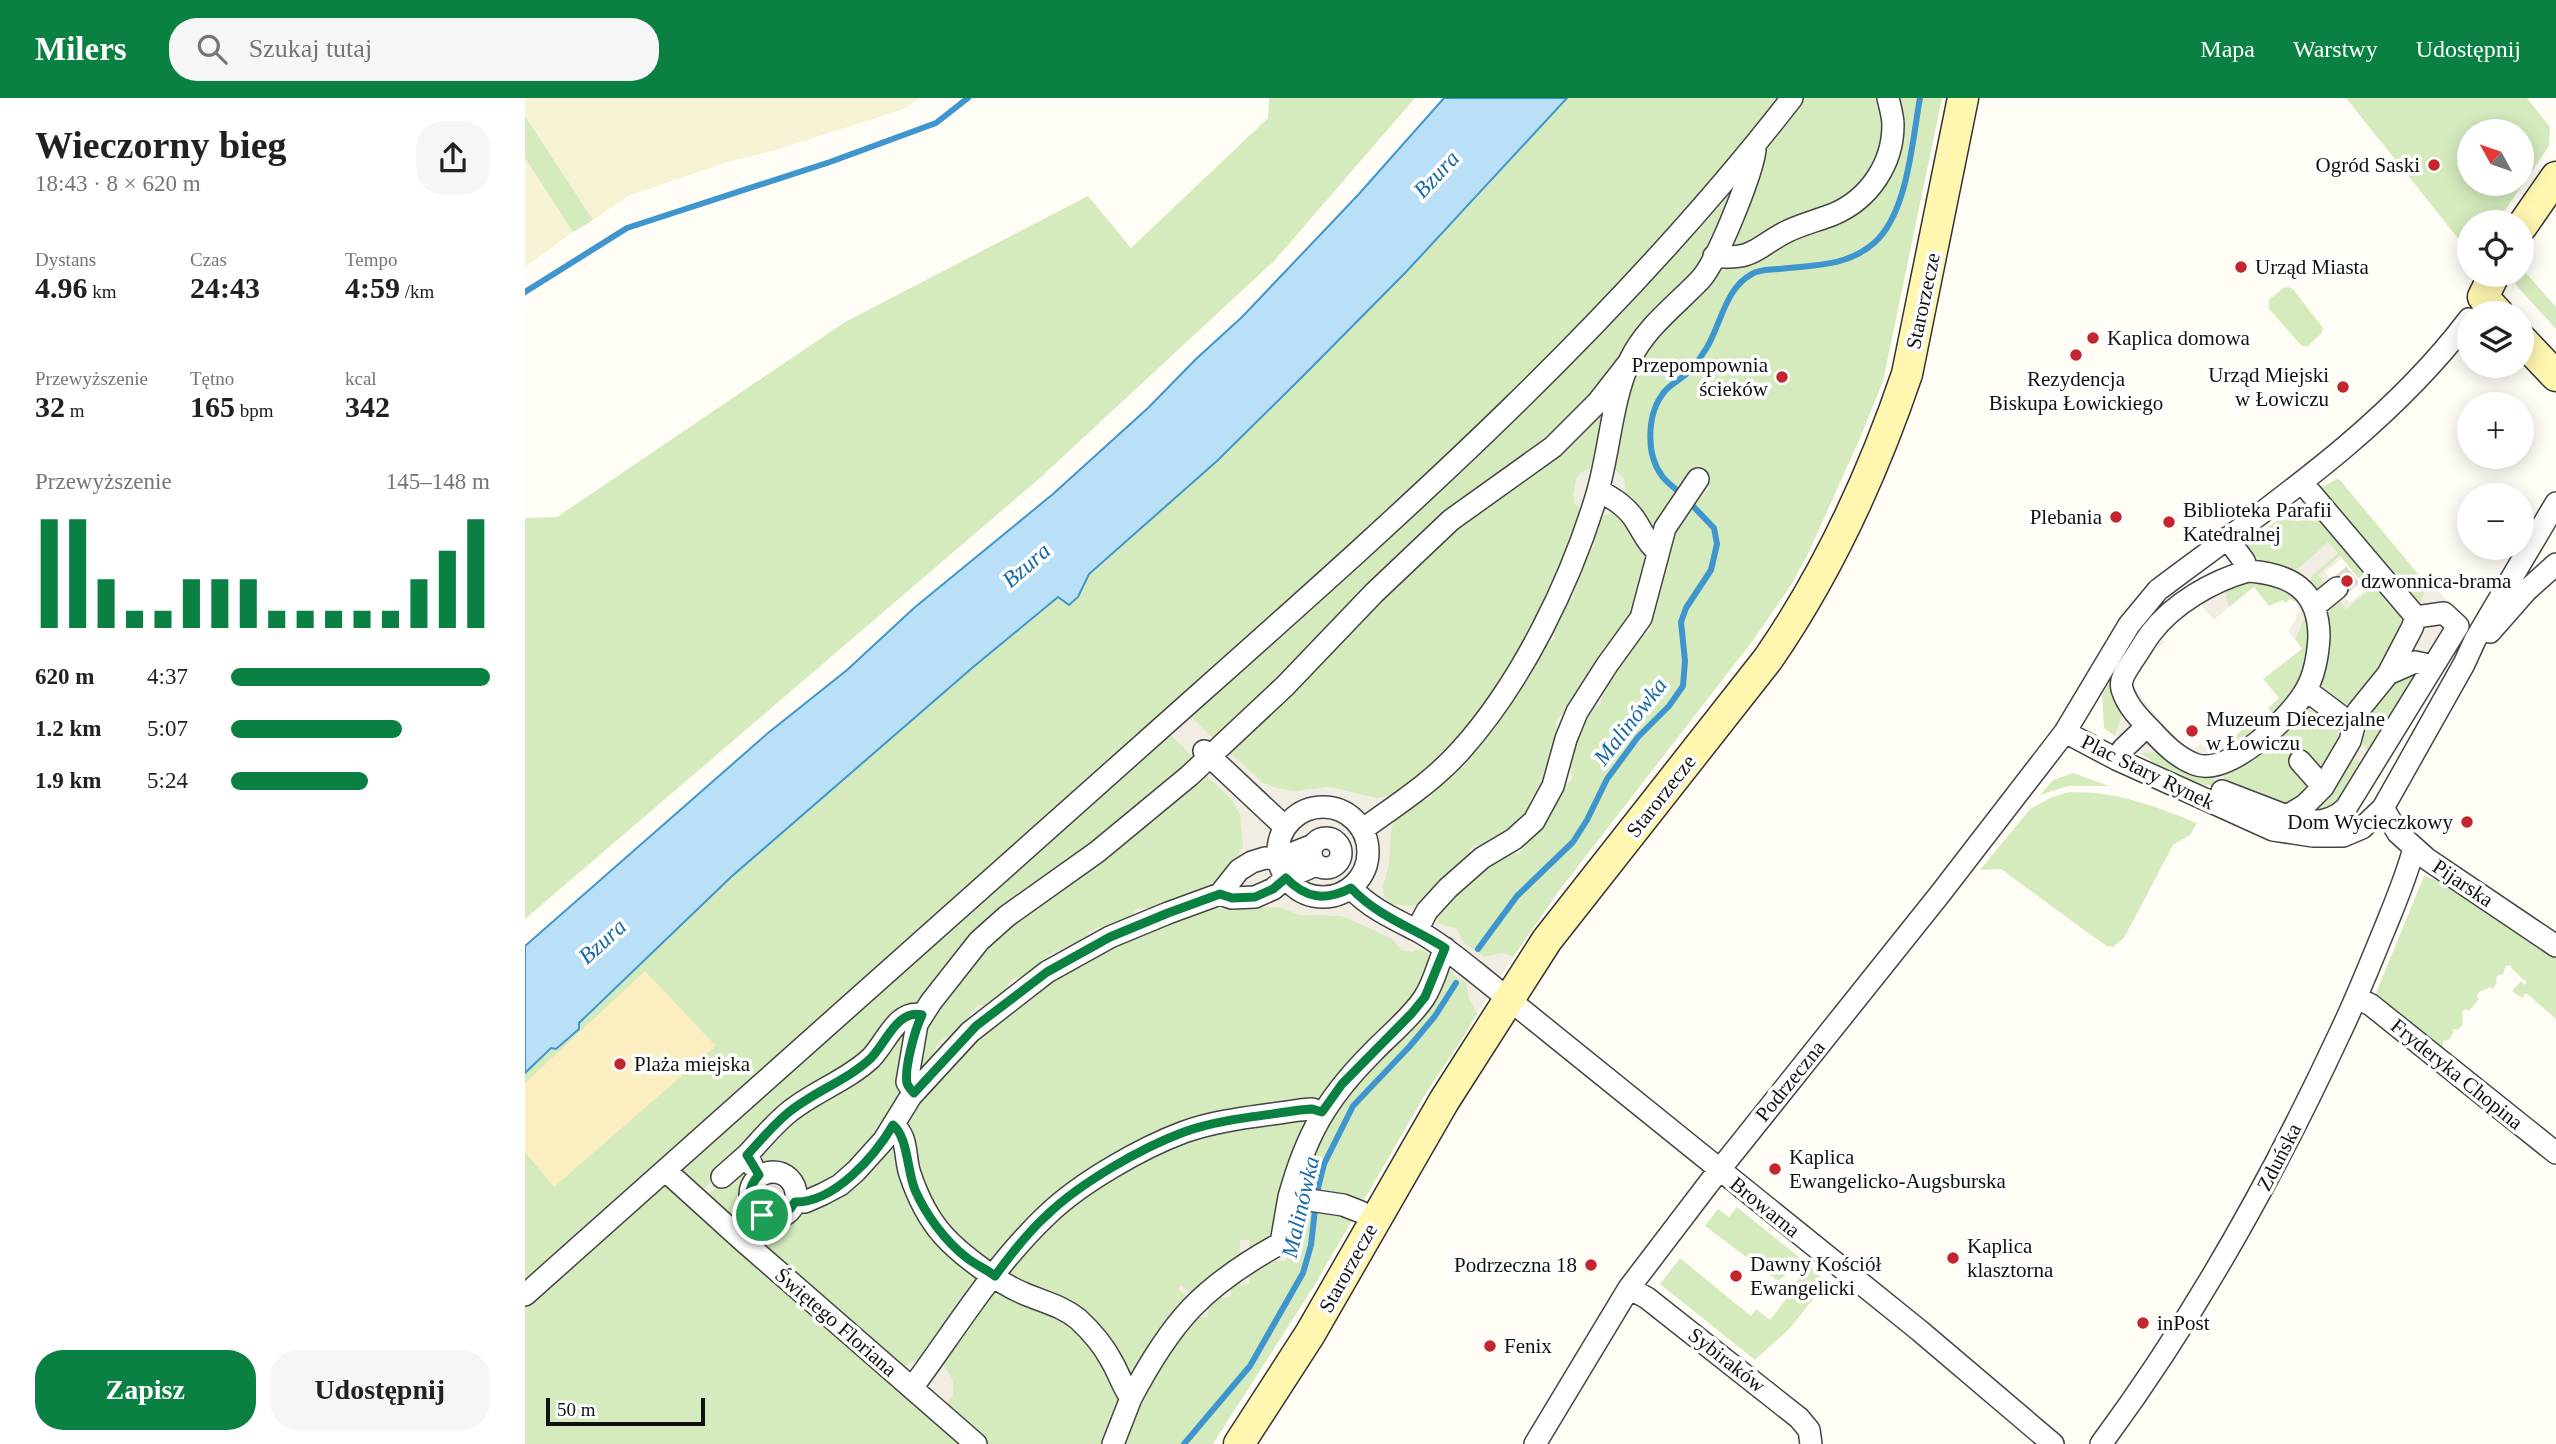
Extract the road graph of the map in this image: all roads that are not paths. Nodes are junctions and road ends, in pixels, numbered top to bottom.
1 (1792, 98) edge
2 (1888, 98) edge
3 (1963, 98) edge
4 (1755, 144) junction
5 (2556, 177) edge
6 (2533, 210) edge
7 (1714, 256) junction
8 (2457, 333) edge
9 (2534, 353) edge
10 (1630, 361) junction
11 (2556, 376) edge
12 (1598, 490) junction
13 (1689, 491) dead end
14 (2310, 492) dead end
15 (2556, 503) edge
16 (2227, 538) junction
17 (1657, 551) junction
18 (2556, 564) edge
19 (2248, 571) junction
20 (2337, 588) tunnel mouth
21 (2315, 606) junction
22 (2416, 617) junction
23 (2145, 622) dead end
24 (2144, 644) junction
25 (2465, 664) junction
26 (2433, 666) junction
27 (2388, 674) junction
28 (2306, 690) junction
29 (2147, 726) junction
30 (2065, 732) junction
31 (2351, 736) junction
32 (2123, 749) dead end
33 (1207, 754) junction
34 (2215, 756) junction
35 (2300, 761) dead end
36 (2373, 764) junction
37 (2323, 786) junction
38 (2220, 799) junction
39 (2383, 808) junction
40 (2287, 816) junction
41 (1285, 827) junction
42 (1363, 830) junction
43 (2414, 848) junction
44 (1282, 868) junction
45 (1351, 888) junction
46 (1220, 894) junction
47 (1417, 930) junction
48 (2556, 946) edge
49 (1445, 948) junction
50 (2357, 998) junction
51 (1508, 1000) junction
52 (922, 1015) junction
53 (914, 1093) junction
54 (1322, 1112) junction
55 (893, 1125) junction
56 (2556, 1153) edge
57 (747, 1155) junction
58 (1719, 1170) junction
59 (666, 1171) junction
60 (759, 1175) junction
61 (722, 1177) dead end
62 (1307, 1199) junction
63 (795, 1202) junction
64 (1361, 1212) dead end
65 (762, 1215) junction
66 (741, 1239) junction
67 (995, 1276) junction
68 (1629, 1287) junction
69 (525, 1295) edge
70 (912, 1388) junction
71 (1131, 1398) junction
72 (977, 1444) edge
73 (1113, 1444) edge
74 (1239, 1444) edge
75 (1535, 1444) edge
76 (1811, 1444) edge
77 (2053, 1444) edge
78 (2101, 1444) edge

1 - 4 street
2 - 7 street
3 - 51 street, Starorzecze
4 - 7 street
4 - 59 street
5 - 6 street
7 - 10 street
8 - 16 street, Plac Stary Rynek
9 - 11 street
10 - 12 street
10 - 33 street
12 - 17 street
12 - 42 street
13 - 17 street
14 - 22 street
15 - 25 street, Plac Stary Rynek
16 - 19 street
16 - 30 street, Plac Stary Rynek
17 - 47 street
18 - 25 street, Plac Stary Rynek
19 - 21 street
19 - 24 street
20 - 21 street
21 - 28 street
22 - 26 street
22 - 27 street
23 - 24 street
24 - 29 street
25 - 39 street, Plac Stary Rynek
26 - 27 street
26 - 36 street
27 - 31 street
28 - 31 street
28 - 34 street
29 - 32 street
29 - 34 street
30 - 38 street, Plac Stary Rynek
30 - 58 street, Podrzeczna
31 - 36 street
31 - 37 street
33 - 41 street
33 - 52 street
34 - 38 street
35 - 37 street
36 - 40 street
37 - 40 street
38 - 39 street, Plac Stary Rynek
38 - 40 street
39 - 43 street, Pijarska
41 - 42 street
41 - 44 street
42 - 44 street
42 - 45 street
43 - 48 street, Pijarska
43 - 50 street, Zduńska
44 - 45 street
44 - 46 street
44 - 46 street
45 - 47 street, Browarna
46 - 53 street
47 - 49 street, Browarna
49 - 51 street, Browarna
49 - 54 street
50 - 56 street, Fryderyka Chopina
50 - 78 street, Zduńska
51 - 58 street, Browarna
51 - 74 street, Starorzecze
52 - 53 street
52 - 57 street
53 - 55 street
54 - 62 street
54 - 67 street
55 - 63 street
55 - 67 street
57 - 60 street
57 - 61 street
58 - 68 street, Podrzeczna
58 - 77 street, Browarna
59 - 66 street, Świętego Floriana
59 - 69 street
60 - 63 street
60 - 65 street
62 - 64 street
62 - 71 street
63 - 65 street
65 - 66 street
66 - 70 street, Świętego Floriana
67 - 70 street
67 - 71 street
68 - 75 street, Podrzeczna
68 - 76 street, Sybiraków
70 - 72 street, Świętego Floriana
71 - 73 street

